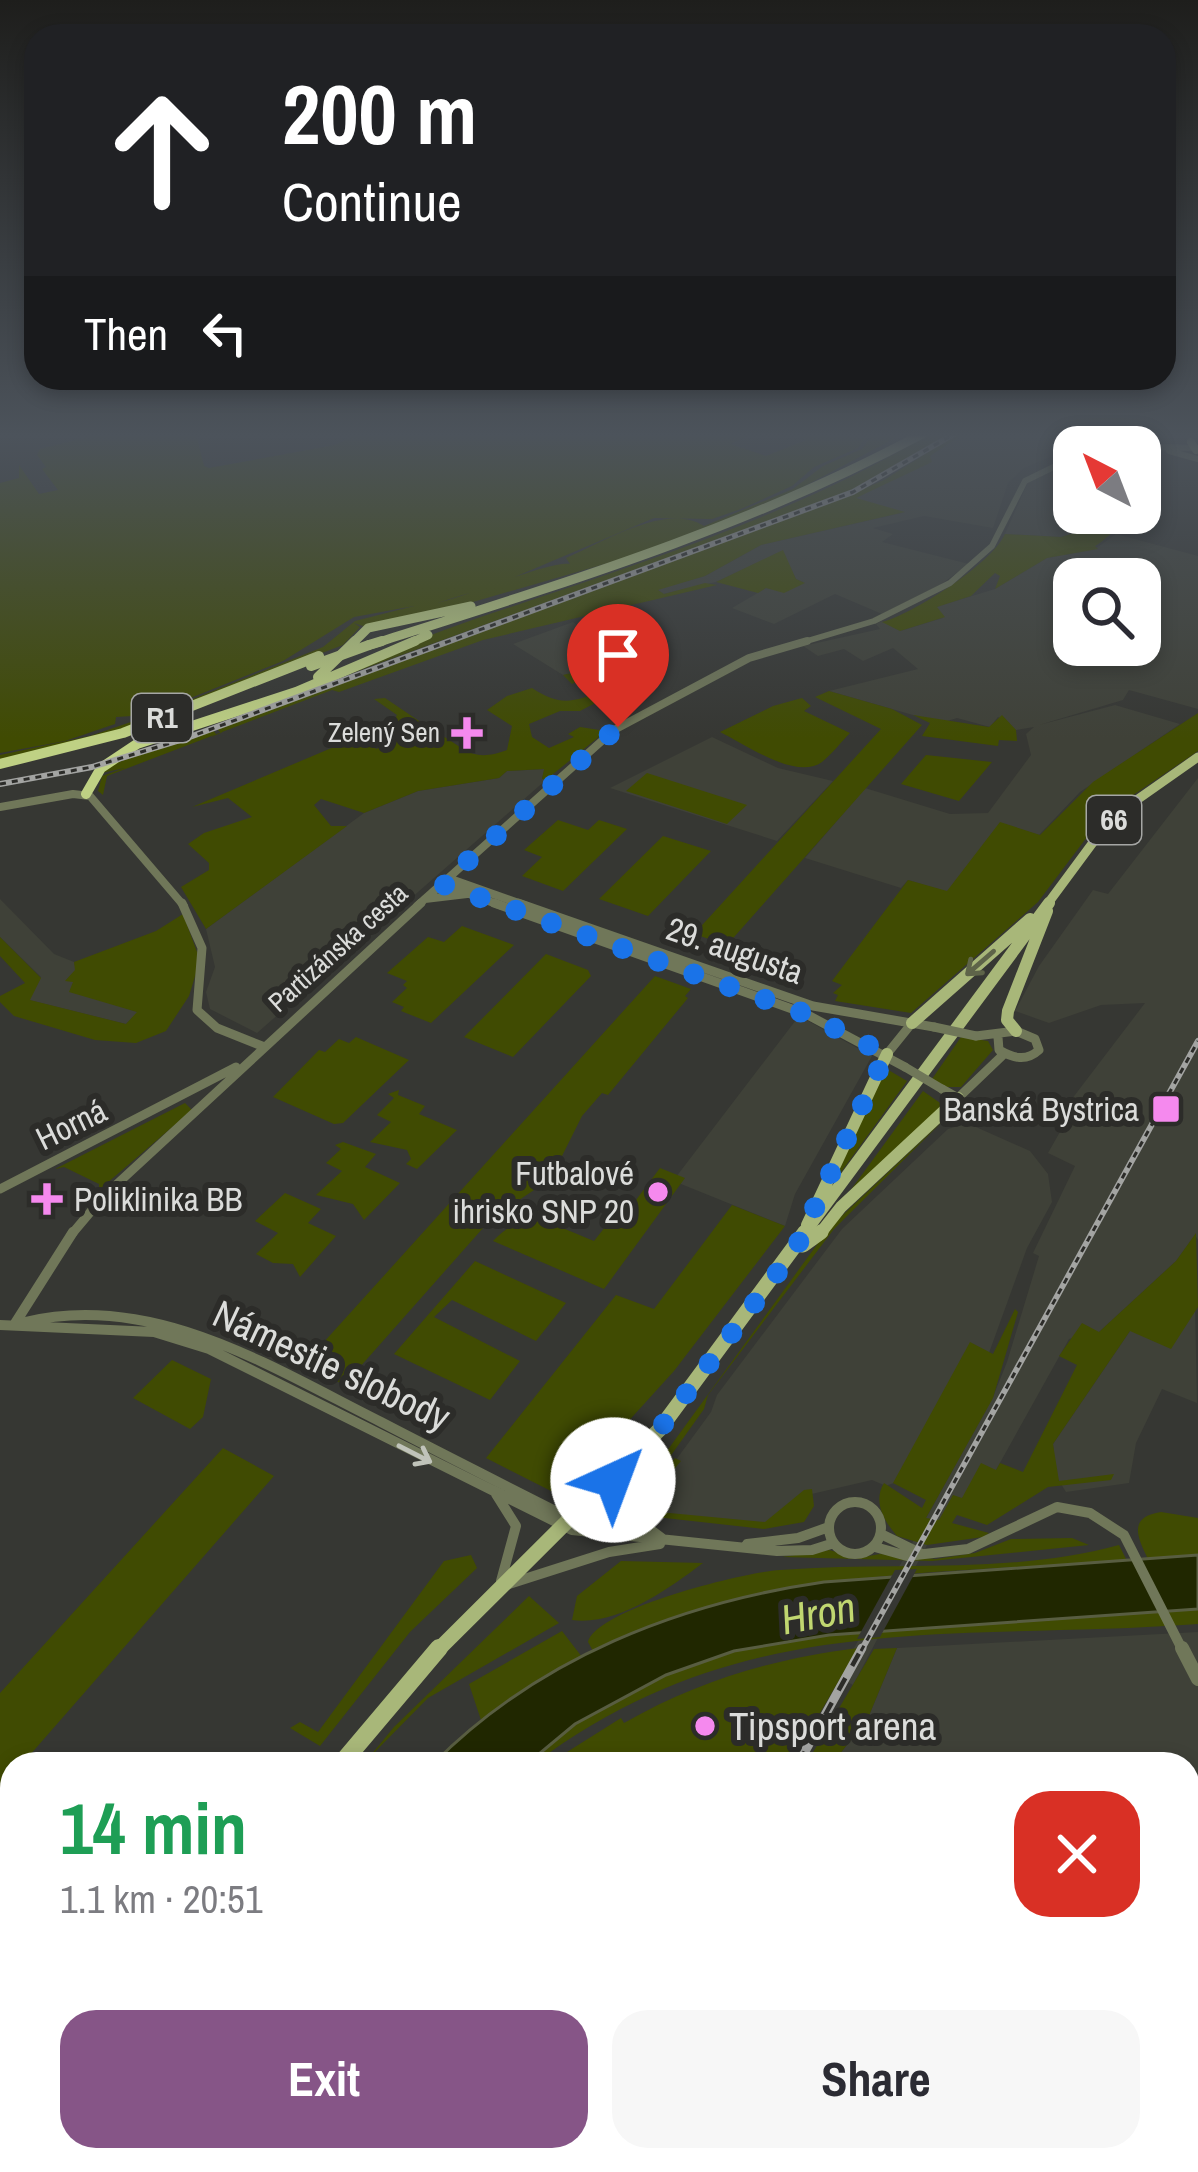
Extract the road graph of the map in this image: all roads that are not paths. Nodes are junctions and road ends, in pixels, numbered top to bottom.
1 (693, 535) edge
2 (712, 535) edge
3 (997, 535) edge
4 (510, 602) junction
5 (488, 604) junction
6 (373, 641) junction
7 (1198, 758) edge
8 (0, 767) edge
9 (86, 794) junction
10 (0, 807) edge
11 (466, 862) junction
12 (445, 881) junction
13 (474, 891) junction
14 (425, 899) junction
15 (1049, 902) junction
16 (912, 1023) junction
17 (1016, 1031) junction
18 (998, 1037) junction
19 (262, 1046) junction
20 (886, 1054) junction
21 (1004, 1054) junction
22 (246, 1061) junction
23 (219, 1091) junction
24 (958, 1098) junction
25 (166, 1107) junction
26 (0, 1190) edge
27 (796, 1248) junction
28 (29, 1300) junction
29 (50, 1316) junction
30 (0, 1325) edge
31 (14, 1325) junction
32 (643, 1449) junction
33 (496, 1493) junction
34 (570, 1522) junction
35 (826, 1528) junction
36 (668, 1541) junction
37 (879, 1541) junction
38 (834, 1543) junction
39 (736, 1545) junction
40 (498, 1588) junction
41 (1198, 1679) edge
42 (350, 1752) edge

1 - 5 highway, R1
2 - 4 highway, R1
3 - 11 street, Partizánska cesta
4 - 6 highway, R1
4 - 9 highway
5 - 6 highway, R1
5 - 9 highway
6 - 8 highway, R1, bridge
7 - 15 main road, 66
9 - 10 street
9 - 19 street
11 - 12 street, Partizánska cesta
11 - 13 street
12 - 13 street, 29. augusta
12 - 14 street, Partizánska cesta
13 - 14 street, 29. augusta
13 - 16 street, 29. augusta
13 - 20 street, 29. augusta
14 - 19 street, Partizánska cesta
15 -> 16 main road
15 - 17 main road
15 - 27 main road, 66
16 - 18 street, 29. augusta, bridge
16 - 20 street
17 - 18 street, 29. augusta
17 - 21 street
18 - 21 street
19 - 22 street, Partizánska cesta
20 - 24 street, 29. augusta, bridge
20 - 27 main road
21 - 24 street
22 - 23 street, Partizánska cesta
22 - 25 street, Horná
23 - 25 street, Horná
23 - 28 street, Partizánska cesta
24 - 27 main road
25 - 26 street, Horná
27 - 32 main road, 66
28 - 29 street
28 - 31 street, Partizánska cesta
29 - 31 street, Námestie slobody
29 - 34 street, Námestie slobody
30 - 31 street
31 -> 33 street, Námestie slobody
32 - 34 main road, 66
32 - 36 street
33 - 34 street, Námestie slobody
33 - 40 street
34 - 36 street
34 - 40 main road, 66
35 - 37 street
35 - 38 street
35 - 39 street
36 - 39 street
36 - 40 street
37 - 38 street
37 - 41 street
38 - 39 street
40 - 42 main road, 66

